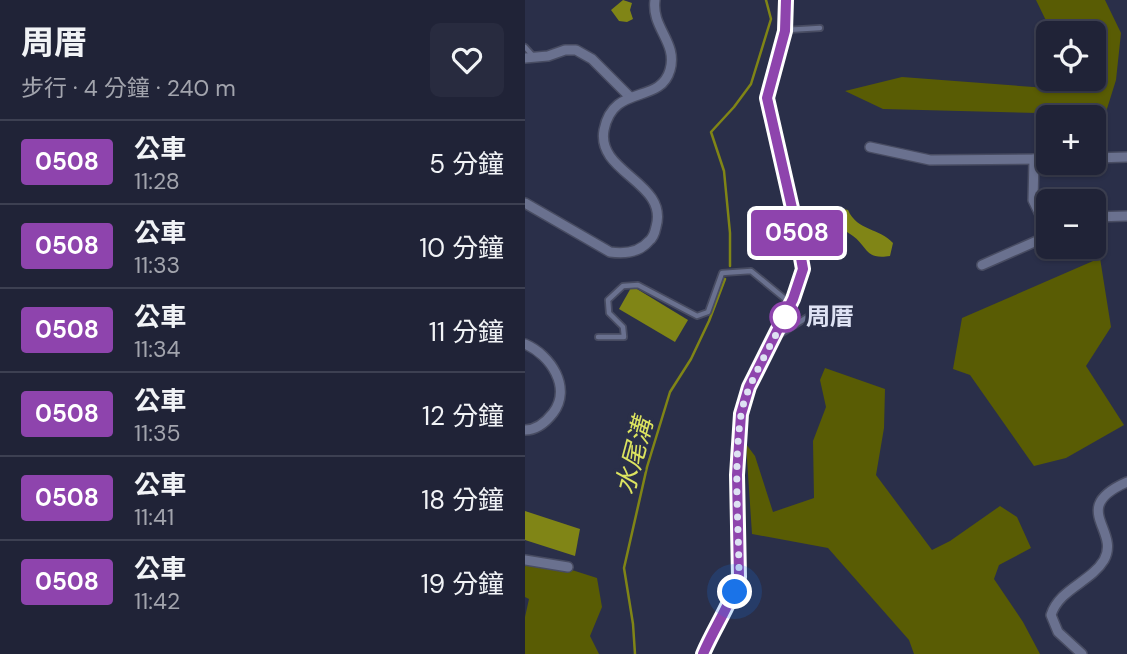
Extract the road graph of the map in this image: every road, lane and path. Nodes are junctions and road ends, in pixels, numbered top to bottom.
1 (655, 0) edge
2 (784, 1) edge
3 (820, 28) dead end
4 (785, 31) junction
5 (525, 47) edge
6 (530, 58) edge
7 (629, 96) junction
8 (870, 147) dead end
9 (1127, 157) edge
10 (1106, 158) edge
11 (1034, 159) joint
12 (525, 203) edge
13 (1036, 207) edge
14 (1127, 216) edge
15 (1106, 217) edge
16 (1036, 240) edge
17 (982, 265) dead end
18 (791, 304) junction
19 (817, 311) dead end
20 (598, 337) dead end
21 (775, 337) junction
22 (525, 344) edge
23 (525, 430) edge
24 (1127, 482) edge
25 (525, 560) edge
26 (568, 568) dead end
27 (703, 654) edge
28 (1082, 654) edge

1 - 7 street
2 - 4 street
3 - 4 lane
4 - 18 street
5 - 6 lane
6 - 7 street
7 - 12 street
8 - 11 street
9 - 10 street
11 - 13 street
14 - 15 street
16 - 17 street
18 - 20 lane
18 - 21 street
19 - 21 lane
21 - 27 street
22 - 23 street
24 - 28 street
25 - 26 street

